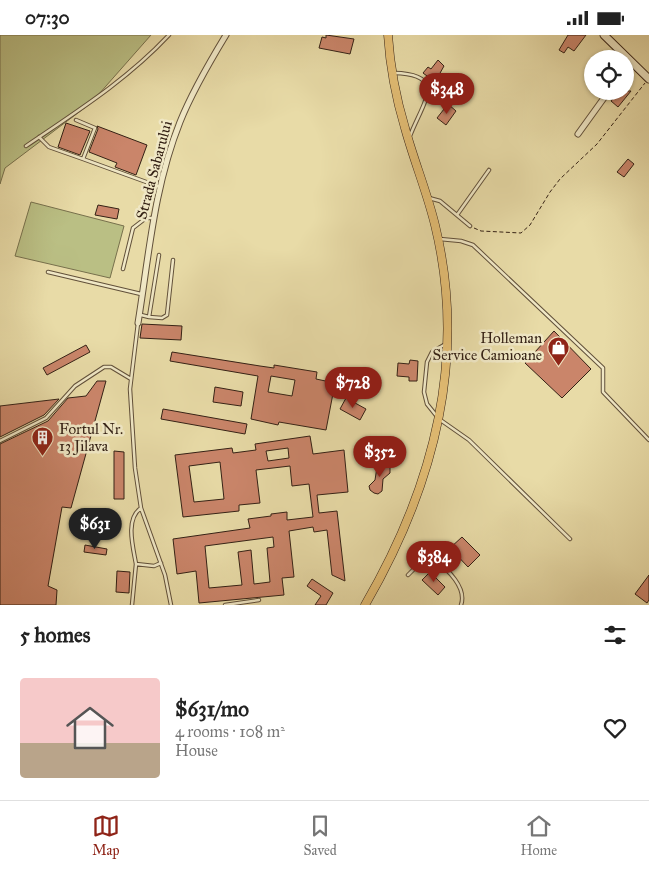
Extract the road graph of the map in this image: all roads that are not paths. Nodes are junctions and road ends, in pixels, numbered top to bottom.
1 (169, 35) edge
2 (226, 35) edge
3 (388, 35) edge
4 (604, 35) edge
5 (620, 50) edge
6 (634, 64) edge
7 (393, 73) junction
8 (649, 79) edge
9 (603, 100) edge
10 (76, 120) dead end
11 (578, 134) dead end
12 (39, 137) junction
13 (408, 140) junction
14 (26, 146) dead end
15 (83, 159) junction
16 (488, 170) dead end
17 (160, 187) junction
18 (428, 198) junction
19 (457, 215) junction
20 (153, 218) junction
21 (470, 226) road end
22 (438, 239) junction
23 (159, 255) dead end
24 (173, 261) dead end
25 (123, 269) dead end
26 (48, 273) dead end
27 (142, 294) junction
28 (139, 315) junction
29 (150, 317) junction
30 (138, 323) joint
31 (447, 343) junction
32 (131, 379) junction
33 (439, 419) junction
34 (649, 440) edge
35 (0, 441) edge
36 (141, 508) junction
37 (570, 539) dead end
38 (162, 563) junction
39 (136, 564) junction
40 (408, 575) dead end
41 (259, 600) dead end
42 (368, 604) edge
43 (132, 605) edge
44 (171, 605) edge
45 (225, 605) edge
46 (461, 605) edge

1 - 12 lane
2 - 17 street, Strada Sabarului
3 - 7 main road
4 - 5 street
6 - 8 street
7 - 13 main road
7 - 13 lane
9 - 11 street
10 - 15 lane
12 - 14 lane
12 - 15 lane
13 - 18 main road
15 - 17 lane
16 - 19 lane
17 - 20 street, Strada Sabarului
18 - 19 lane
18 - 22 main road
19 - 21 lane
20 - 25 lane
20 - 27 street, Strada Sabarului
22 - 31 main road
22 - 34 lane
23 - 29 lane
24 - 29 lane
26 - 27 lane
27 - 28 street, Strada Sabarului
28 - 29 lane
28 - 30 street, Strada Sabarului
30 - 32 lane
31 - 33 main road
31 - 33 lane
32 - 35 lane
32 - 36 lane
33 - 37 lane
33 - 42 main road
36 - 38 lane
36 - 39 lane
38 - 39 lane
38 - 44 lane
39 - 43 lane
40 - 46 lane
41 - 45 lane

